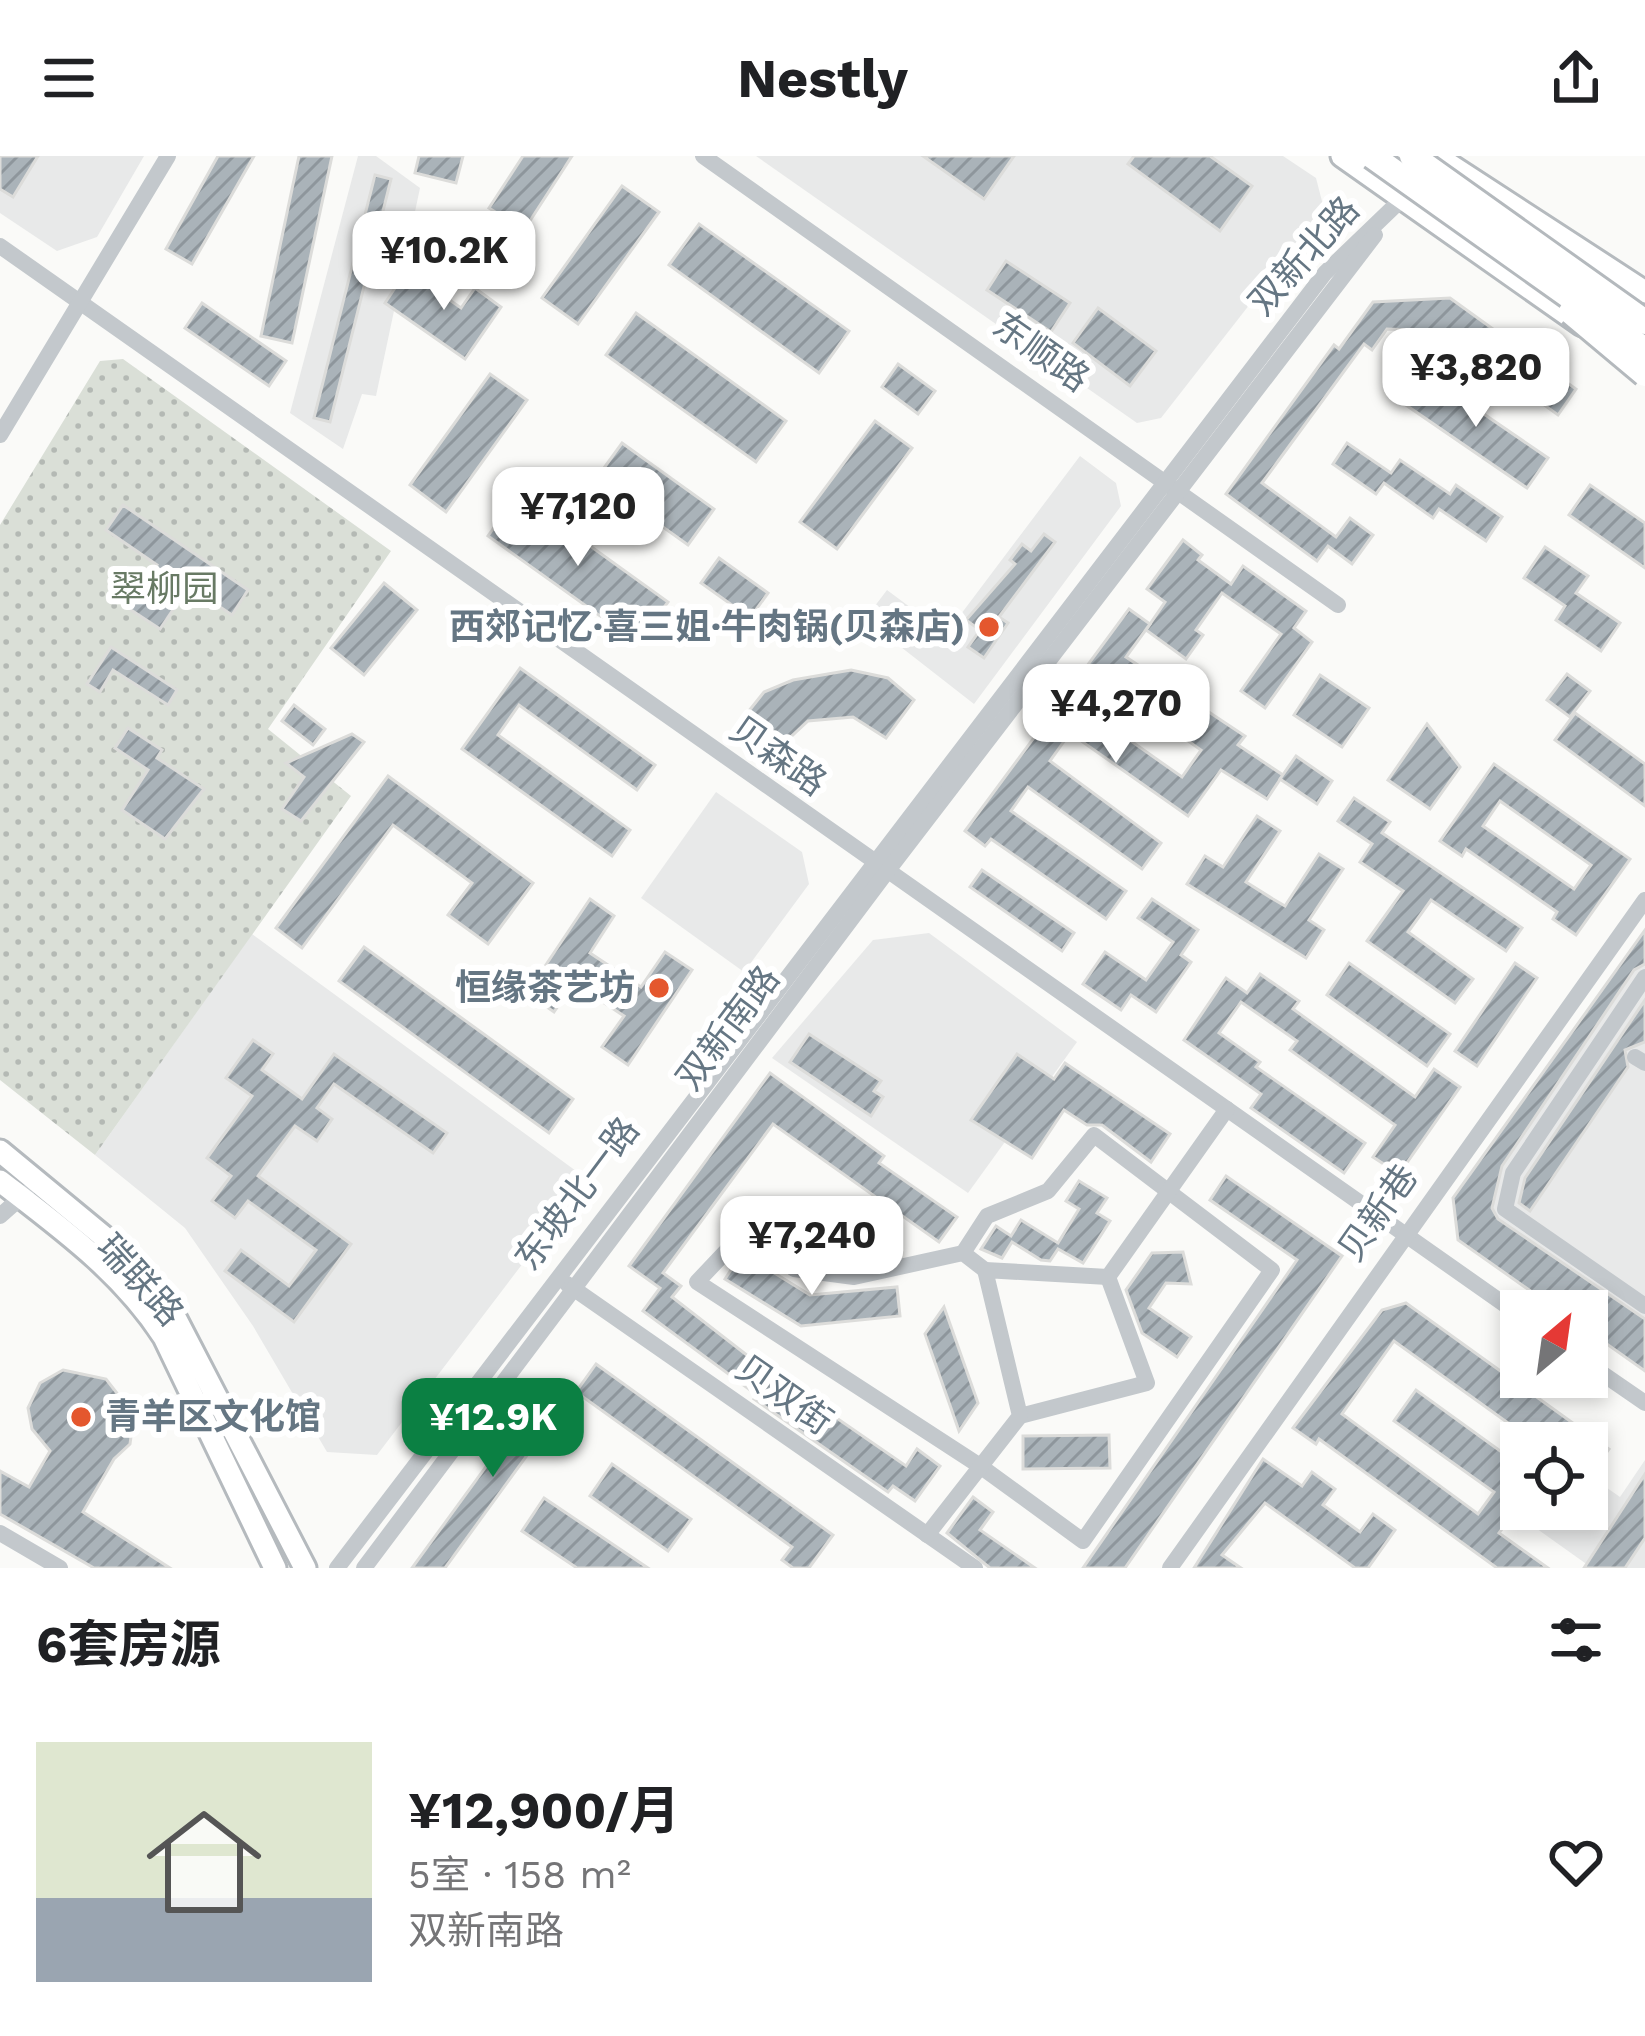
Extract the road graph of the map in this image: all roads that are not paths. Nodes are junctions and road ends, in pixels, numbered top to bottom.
1 (168, 156) edge
2 (703, 156) edge
3 (1342, 156) edge
4 (1372, 156) edge
5 (1412, 156) edge
6 (1439, 157) edge
7 (1402, 199) junction
8 (0, 246) edge
9 (1509, 251) junction
10 (1645, 292) edge
11 (79, 304) junction
12 (1645, 322) edge
13 (1645, 350) edge
14 (1645, 371) edge
15 (0, 435) edge
16 (1172, 484) junction
17 (1338, 605) dead end
18 (879, 868) junction
19 (1645, 900) edge
20 (1645, 977) edge
21 (1227, 1108) junction
22 (0, 1151) edge
23 (34, 1178) junction
24 (7, 1189) edge
25 (1168, 1192) junction
26 (0, 1216) edge
27 (1404, 1234) junction
28 (963, 1253) junction
29 (985, 1270) junction
30 (555, 1276) junction
31 (1108, 1277) junction
32 (572, 1288) junction
33 (1500, 1301) edge
34 (1645, 1306) edge
35 (1608, 1377) edge
36 (1645, 1403) edge
37 (1020, 1416) junction
38 (980, 1466) junction
39 (0, 1533) edge
40 (927, 1534) junction
41 (60, 1568) edge
42 (275, 1568) edge
43 (305, 1568) edge
44 (337, 1568) edge
45 (364, 1568) edge
46 (975, 1568) edge
47 (1170, 1568) edge

1 - 11 street
2 - 16 street, 东顺路
3 - 7 main road
4 - 9 highway, bridge
5 - 12 highway, bridge
6 - 7 main road
6 - 10 main road
7 - 14 main road
7 - 16 street, 双新北路
8 - 11 street, 贝森路
9 - 13 highway, bridge
9 - 14 highway, bridge
11 - 15 street
11 - 18 street, 贝森路
16 - 17 street, 东顺路
16 - 18 street, 双新北路
18 - 21 street, 贝森路
18 - 30 street, 东坡北一路
18 - 32 street, 双新南路
19 - 27 street, 贝新巷
20 - 34 street
21 - 25 street
21 - 27 street, 贝森路
22 - 23 main road, 瑞联路
23 - 24 street
23 - 43 main road, 瑞联路
24 - 26 street
24 - 42 main road, 瑞联路
25 - 28 street
25 - 31 street
25 - 38 street
27 - 33 street, 贝森路
27 - 47 street, 贝新巷
28 - 29 street
28 - 38 street
29 - 31 street
29 - 37 street
30 - 32 street, 贝双街
30 - 44 street, 东坡北一路
31 - 37 street
32 - 40 street, 贝双街
32 - 45 street, 双新南路
35 - 36 street
37 - 38 street
38 - 40 street
39 - 41 street
40 - 46 street, 贝双街

